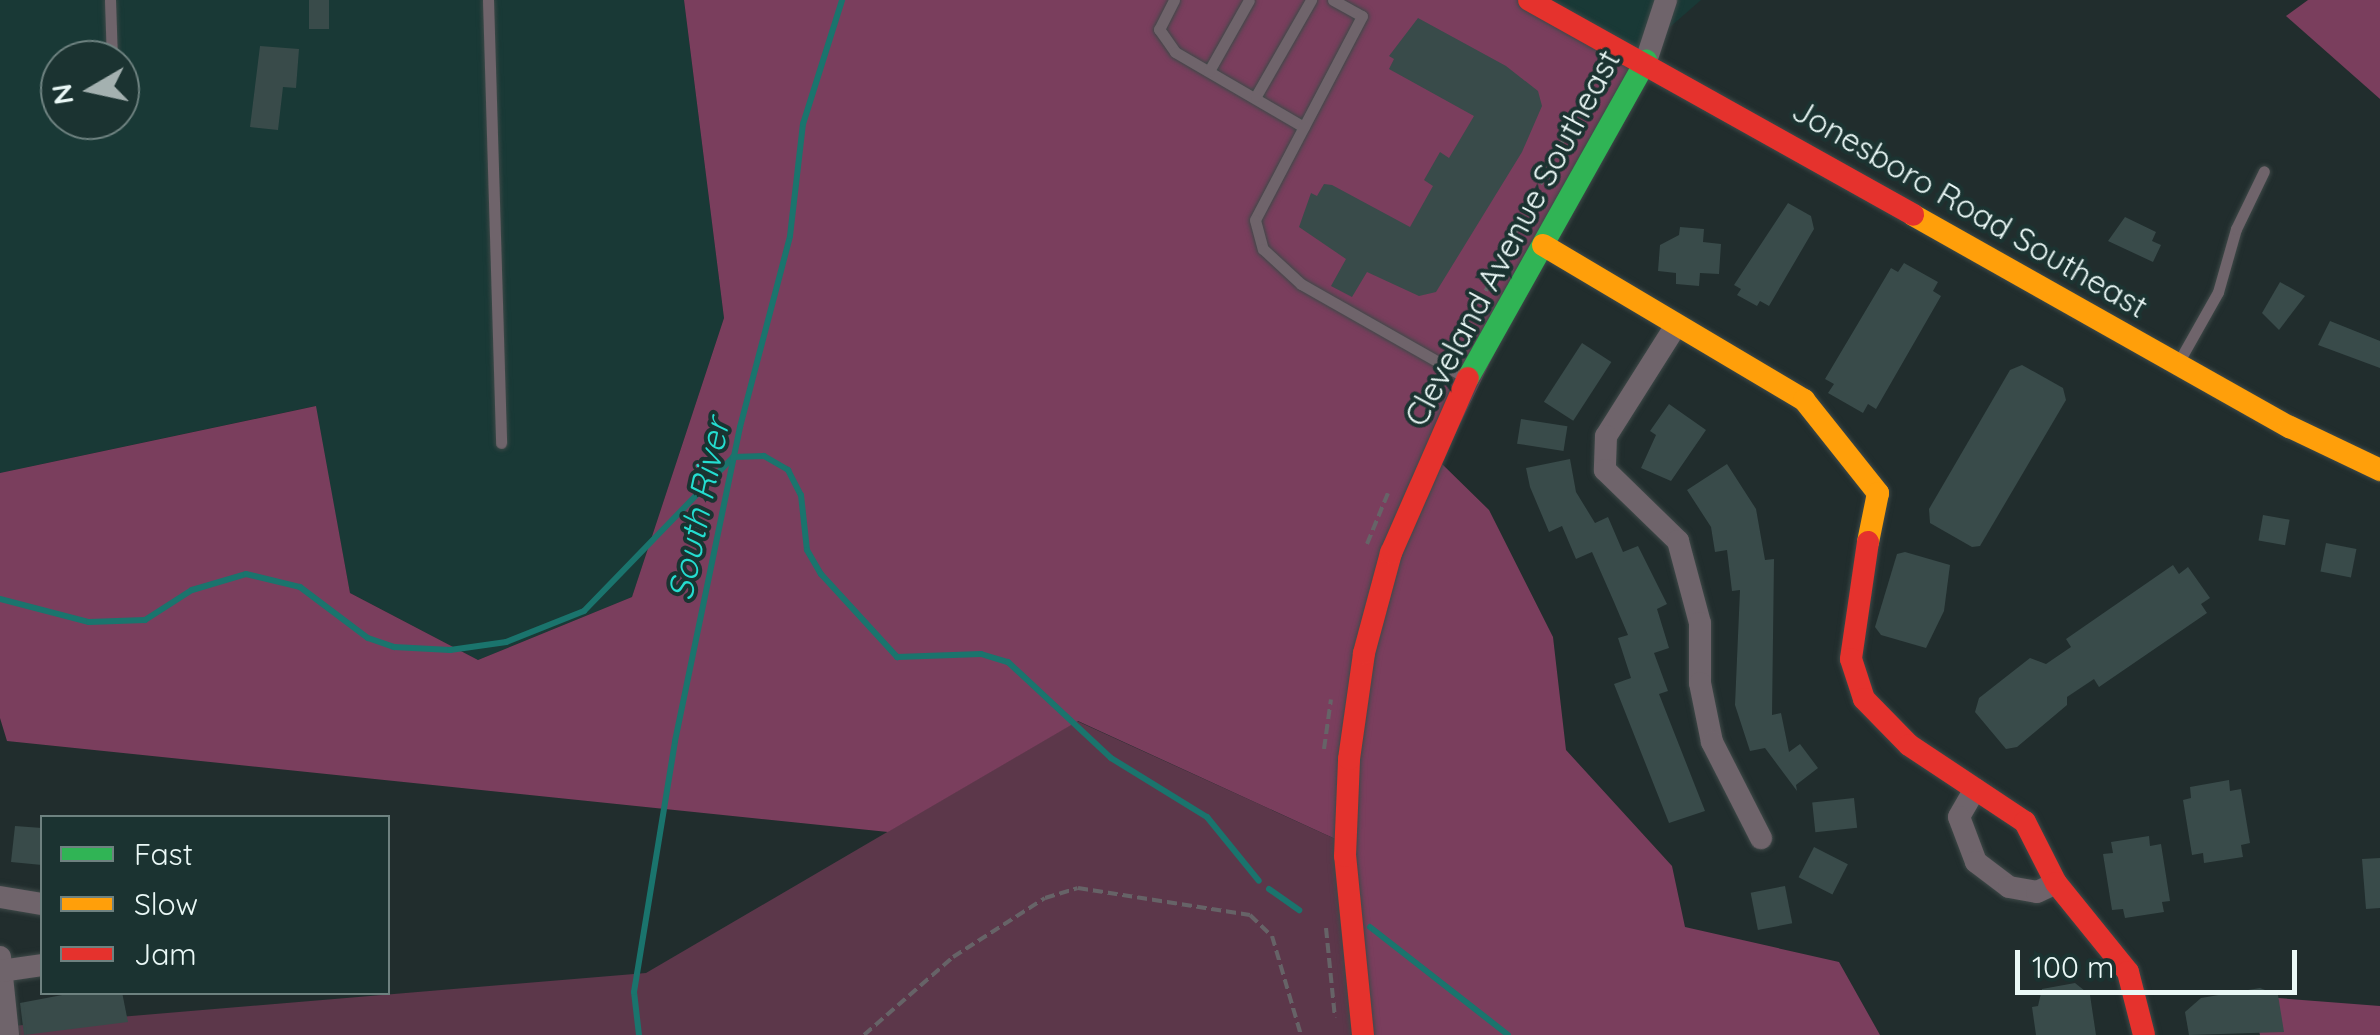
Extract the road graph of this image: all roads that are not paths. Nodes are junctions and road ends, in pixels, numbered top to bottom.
1 (110, 0) edge
2 (488, 0) edge
3 (1174, 0) edge
4 (1249, 0) edge
5 (1312, 0) edge
6 (1333, 0) edge
7 (1529, 0) edge
8 (1666, 0) edge
9 (111, 40) edge
10 (1646, 62) junction
11 (1209, 72) junction
12 (1256, 96) junction
13 (1304, 126) junction
14 (2264, 171) dead end
15 (1543, 244) junction
16 (1675, 327) junction
17 (2178, 363) junction
18 (1468, 379) junction
19 (501, 443) dead end
20 (2380, 470) edge
21 (1974, 789) junction
22 (1761, 838) dead end
23 (2056, 883) junction
24 (0, 897) edge
25 (40, 904) edge
26 (1, 964) edge
27 (40, 965) edge
28 (8, 1035) edge
29 (1363, 1035) edge
30 (2144, 1035) edge

1 - 9 lane
2 - 19 lane
3 - 11 lane
4 - 11 lane
5 - 12 lane
6 - 13 lane
7 - 10 main road, Jonesboro Road Southeast
8 - 10 street, Cleveland Avenue Southeast
10 - 15 main road, Cleveland Avenue Southeast
10 - 17 main road, Jonesboro Road Southeast
11 - 12 lane
12 - 13 lane
13 - 18 lane
14 - 17 lane
15 - 16 main road
15 - 18 main road, Cleveland Avenue Southeast
16 - 21 main road
16 - 22 street
17 - 20 main road, Jonesboro Road Southeast
18 - 29 main road, Cleveland Avenue Southeast
21 - 23 main road
21 - 23 street
23 - 30 main road
24 - 25 street
26 - 27 street
26 - 28 street

